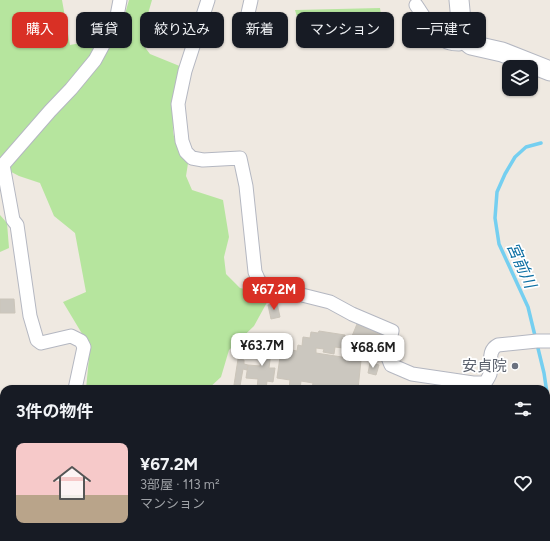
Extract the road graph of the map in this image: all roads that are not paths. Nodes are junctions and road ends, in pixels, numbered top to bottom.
1 (120, 0) edge
2 (208, 0) edge
3 (251, 0) edge
4 (459, 0) edge
5 (416, 5) dead end
6 (248, 12) edge
7 (421, 12) edge
8 (460, 12) edge
9 (484, 48) edge
10 (550, 71) edge
11 (550, 341) edge
12 (76, 385) edge

1 - 12 street
2 - 11 street
3 - 6 street
4 - 8 main road
5 - 7 street
9 - 10 main road

